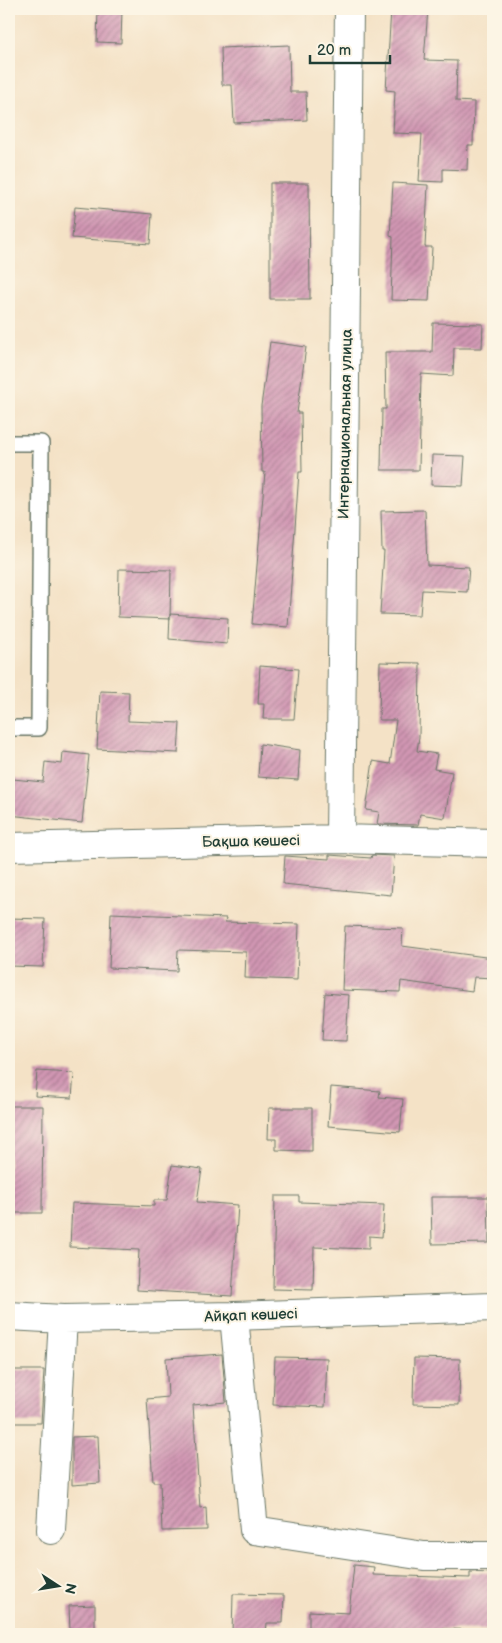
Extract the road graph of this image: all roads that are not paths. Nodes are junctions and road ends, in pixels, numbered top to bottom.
1 (349, 9) edge
2 (9, 443) edge
3 (9, 728) edge
4 (340, 839) junction
5 (493, 843) edge
6 (9, 847) edge
7 (493, 1307) edge
8 (9, 1316) edge
9 (234, 1316) junction
10 (63, 1319) junction
11 (51, 1530) dead end
12 (493, 1556) edge

1 - 4 street, Интернациональная улица
2 - 3 lane
4 - 5 street, Бақша көшесі
4 - 6 street, Бақша көшесі
7 - 9 street, Айқап көшесі
8 - 10 street, Айқап көшесі
9 - 10 street, Айқап көшесі
9 - 12 street
10 - 11 street

